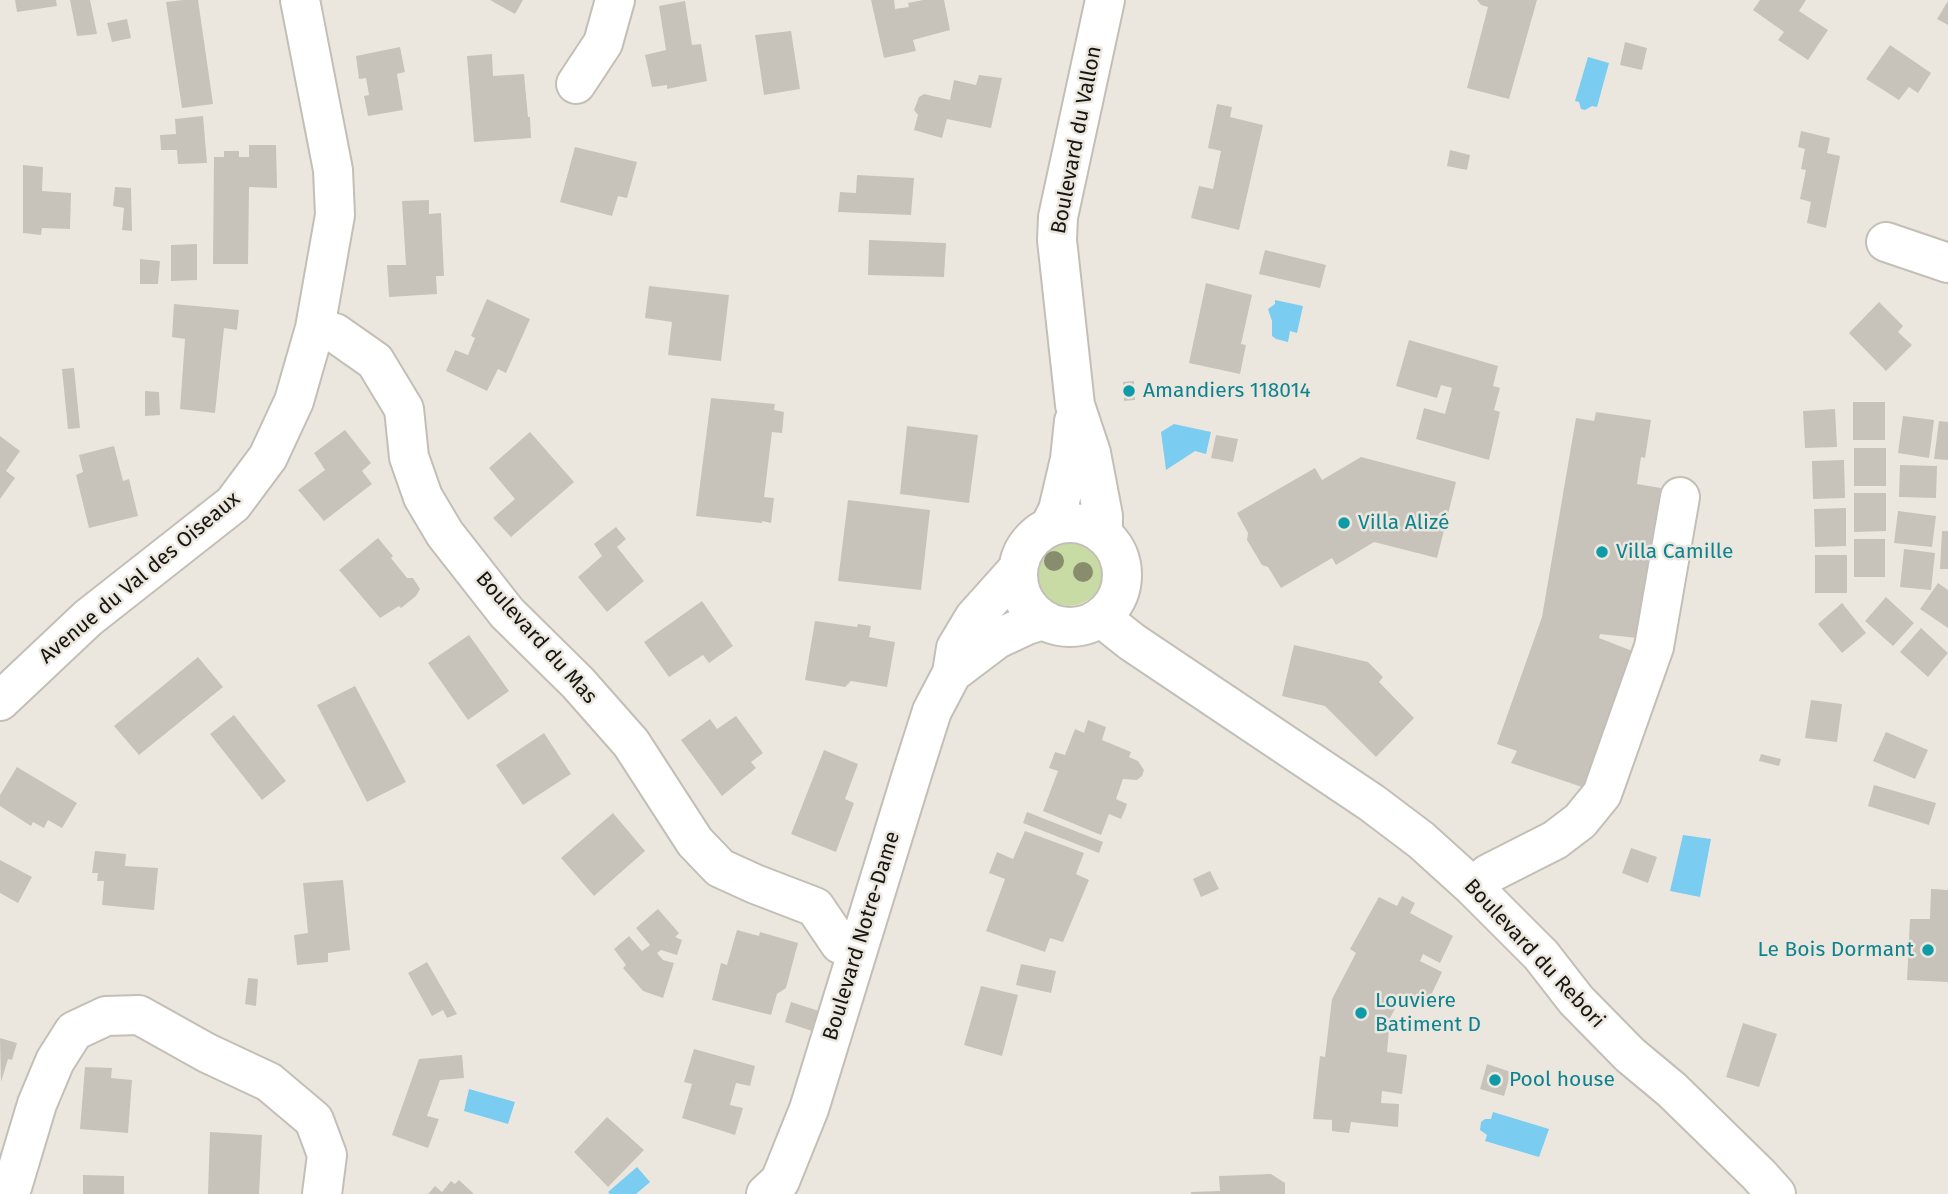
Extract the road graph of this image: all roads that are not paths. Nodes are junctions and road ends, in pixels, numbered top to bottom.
1 (300, 0) edge
2 (615, 0) edge
3 (1105, 0) edge
4 (576, 83) dead end
5 (1886, 242) dead end
6 (1948, 263) edge
7 (315, 328) junction
8 (1075, 405) junction
9 (1680, 497) dead end
10 (1050, 526) junction
11 (1103, 534) junction
12 (1017, 570) junction
13 (1105, 614) junction
14 (1043, 620) junction
15 (952, 673) junction
16 (0, 701) edge
17 (1473, 887) junction
18 (872, 905) junction
19 (815, 906) junction
20 (857, 951) junction
21 (10, 1194) edge
22 (322, 1194) edge
23 (766, 1194) edge
24 (1776, 1194) edge

1 - 7 street, Avenue du Val des Oiseaux
2 - 4 street
3 - 8 street, Boulevard du Vallon
5 - 6 street
7 - 16 street, Avenue du Val des Oiseaux
7 - 19 street, Boulevard du Mas
8 - 10 street, Boulevard du Vallon
8 - 11 street, Boulevard du Vallon
9 - 17 street
10 - 11 street
10 - 12 street
11 - 13 street
12 - 14 street
12 - 15 street, Boulevard Notre-Dame
13 - 14 street
13 - 17 street, Boulevard du Rebori
14 - 15 street, Boulevard Notre-Dame
15 - 18 street, Boulevard Notre-Dame
17 - 24 street, Boulevard du Rebori
18 - 19 street
18 - 20 street, Boulevard Notre-Dame
19 - 20 street
20 - 23 street, Boulevard Notre-Dame
21 - 22 street

